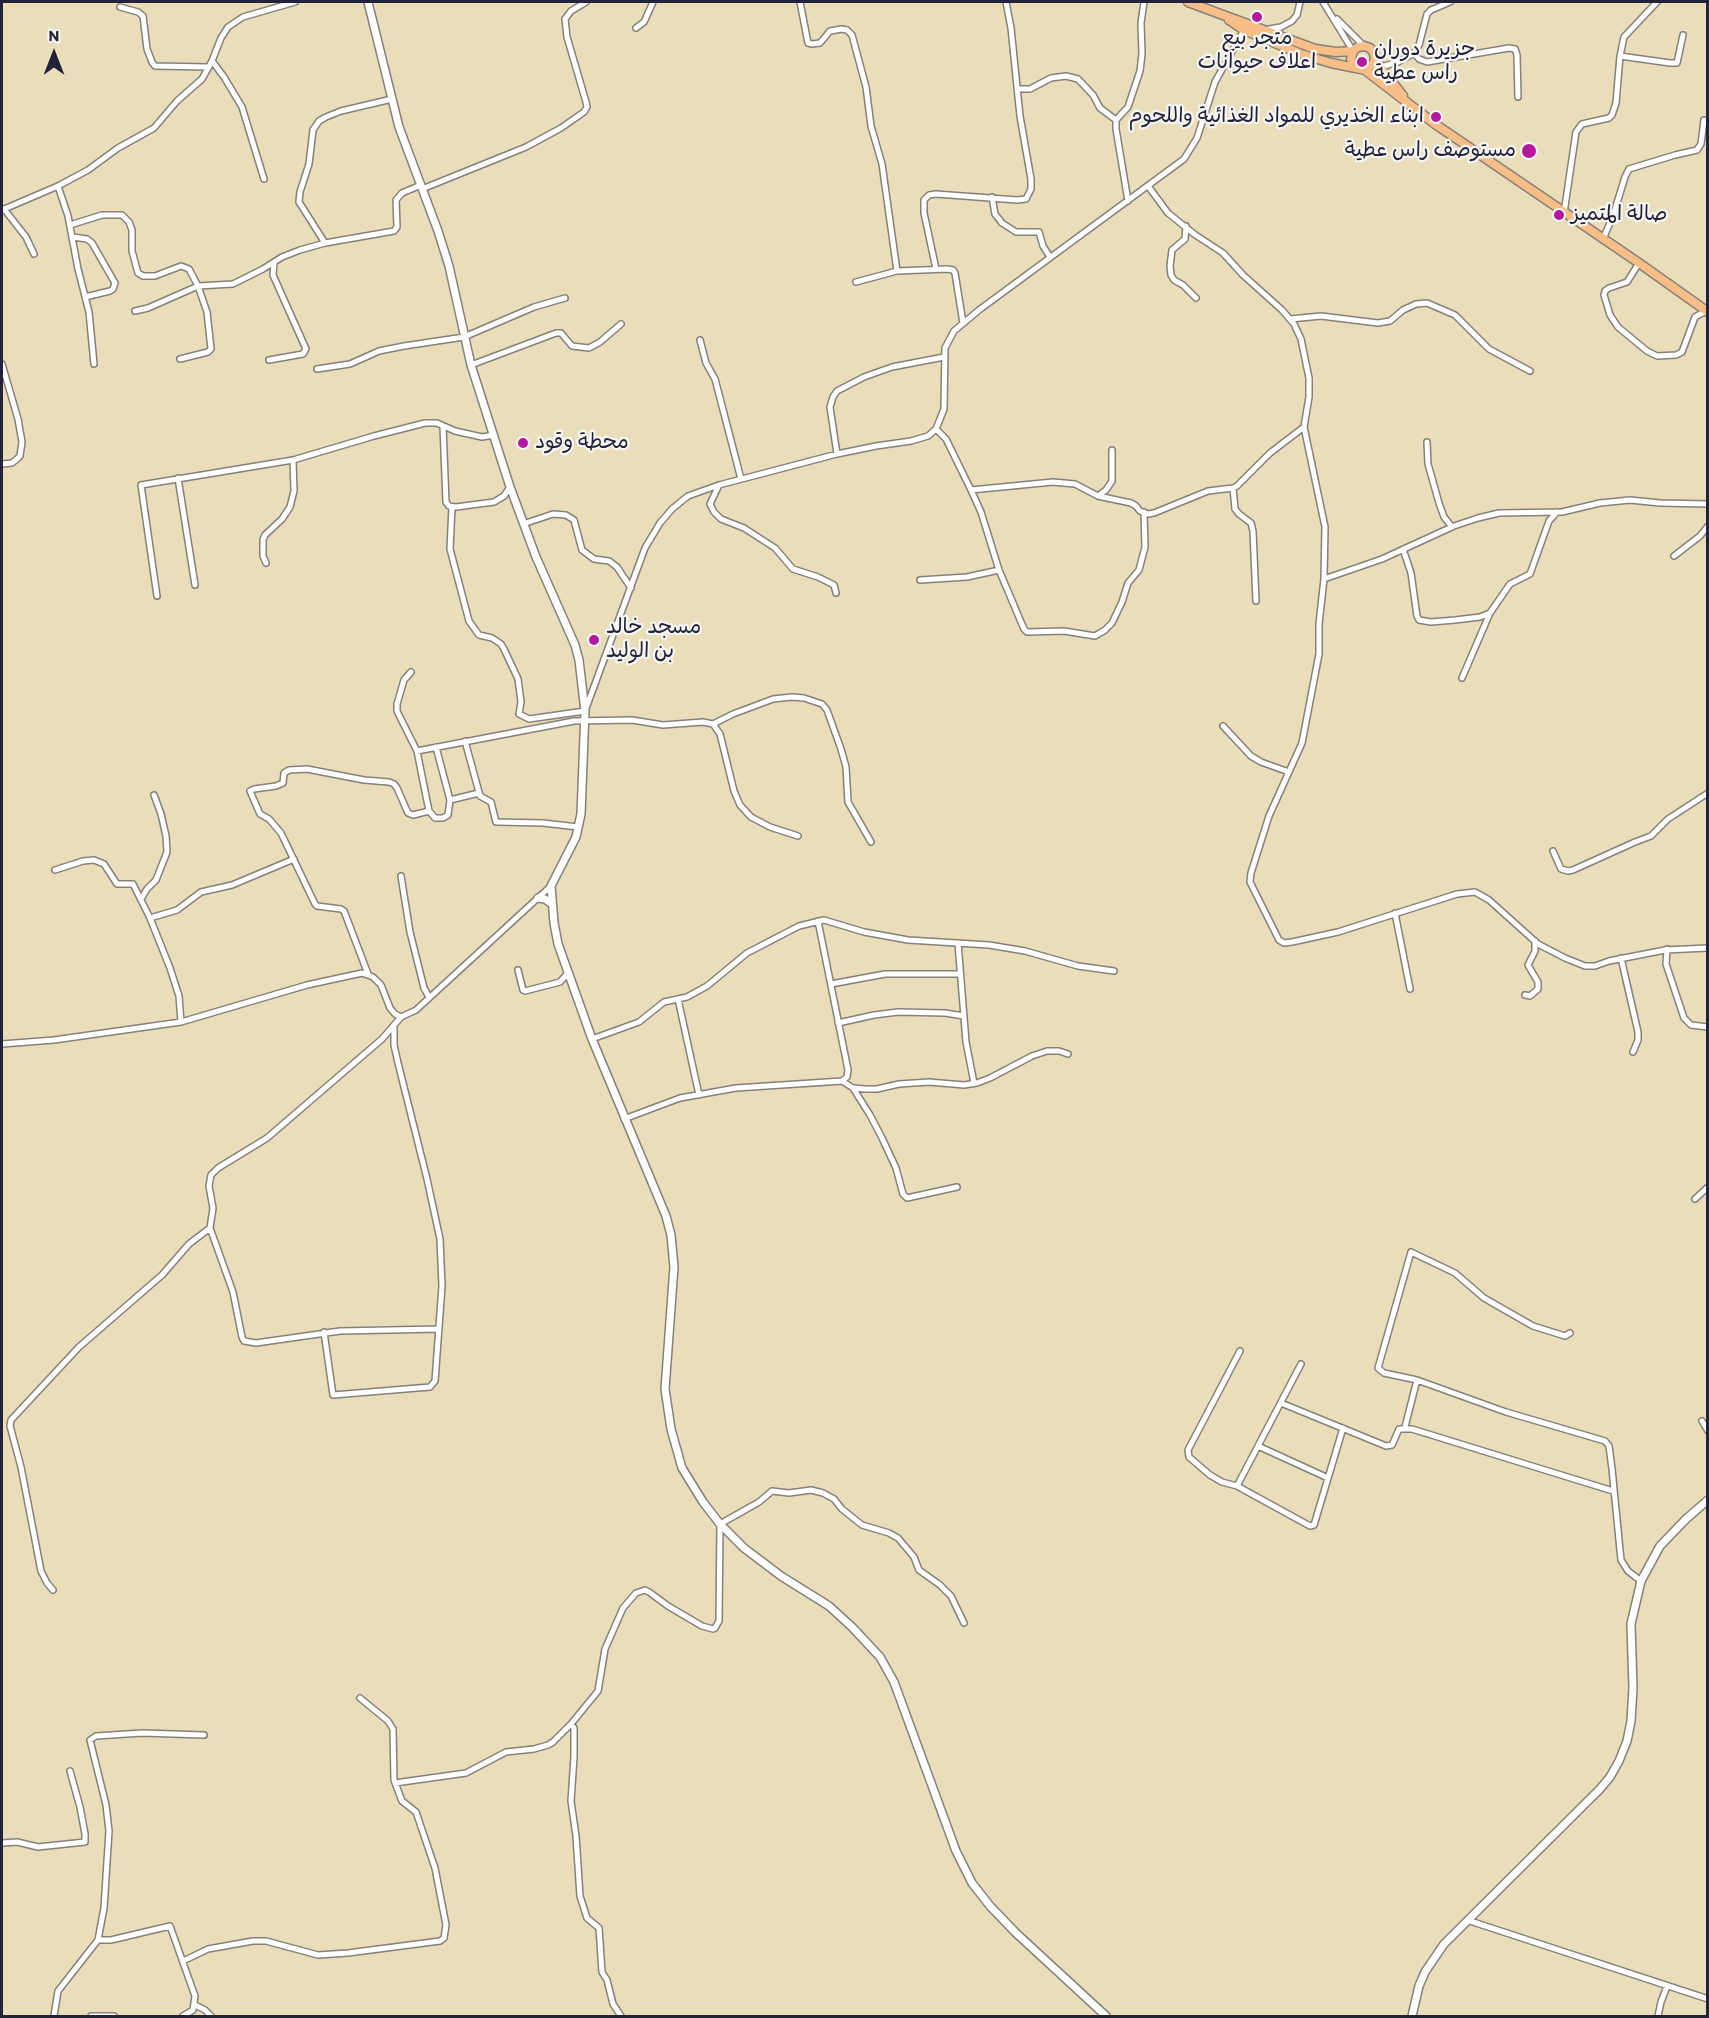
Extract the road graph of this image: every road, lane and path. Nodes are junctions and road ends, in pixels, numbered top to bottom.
1 (295, 2) edge
2 (368, 2) edge
3 (586, 2) edge
4 (653, 2) edge
5 (800, 2) edge
6 (1005, 2) edge
7 (1144, 2) edge
8 (1188, 2) edge
9 (1300, 2) edge
10 (1323, 2) edge
11 (1450, 2) edge
12 (1657, 2) edge
13 (120, 7) dead end
14 (1330, 11) junction
15 (1244, 25) junction
16 (636, 28) dead end
17 (1683, 36) dead end
18 (1364, 46) junction
19 (1353, 51) junction
20 (1414, 53) junction
21 (1620, 56) junction
22 (1378, 63) junction
23 (210, 64) junction
24 (1360, 69) junction
25 (1017, 89) junction
26 (1518, 97) dead end
27 (392, 99) junction
28 (1406, 101) junction
29 (1116, 120) junction
30 (1704, 120) dead end
31 (264, 179) dead end
32 (58, 186) junction
33 (1148, 186) junction
34 (422, 187) junction
35 (992, 197) junction
36 (1128, 201) junction
37 (3, 210) edge
38 (1564, 213) junction
39 (70, 225) junction
40 (1186, 226) junction
41 (73, 237) junction
42 (1603, 239) junction
43 (325, 243) junction
44 (34, 254) dead end
45 (1050, 257) junction
46 (274, 262) junction
47 (1639, 263) junction
48 (936, 269) junction
49 (897, 271) junction
50 (856, 282) dead end
51 (198, 286) junction
52 (85, 297) junction
53 (565, 298) dead end
54 (1196, 298) dead end
55 (135, 311) dead end
56 (1707, 312) edge
57 (1290, 319) junction
58 (963, 322) junction
59 (621, 324) dead end
60 (464, 337) junction
61 (700, 340) dead end
62 (944, 357) junction
63 (180, 359) dead end
64 (269, 360) dead end
65 (2, 364) edge
66 (94, 364) dead end
67 (471, 365) junction
68 (317, 369) dead end
69 (1530, 371) dead end
70 (443, 426) junction
71 (1304, 427) junction
72 (936, 429) junction
73 (494, 435) junction
74 (1427, 442) dead end
75 (1112, 450) dead end
76 (837, 454) junction
77 (292, 460) junction
78 (2, 464) edge
79 (178, 478) junction
80 (741, 479) junction
81 (719, 485) junction
82 (510, 487) junction
83 (1233, 488) junction
84 (971, 490) junction
85 (1098, 496) junction
86 (1707, 504) edge
87 (452, 507) junction
88 (1144, 512) junction
89 (1557, 512) junction
90 (523, 524) junction
91 (1707, 526) edge
92 (1452, 527) junction
93 (1403, 549) junction
94 (1674, 556) dead end
95 (266, 563) dead end
96 (999, 570) junction
97 (1324, 579) junction
98 (920, 580) dead end
99 (195, 585) dead end
100 (631, 588) junction
101 (836, 593) dead end
102 (157, 596) dead end
103 (1256, 601) dead end
104 (1490, 613) junction
105 (411, 672) dead end
106 (1461, 678) dead end
107 (585, 711) junction
108 (585, 720) junction
109 (713, 724) junction
110 (1223, 726) dead end
111 (465, 741) junction
112 (436, 747) junction
113 (417, 751) junction
114 (1289, 772) junction
115 (479, 793) junction
116 (1707, 793) edge
117 (154, 795) dead end
118 (450, 800) junction
119 (429, 811) junction
120 (578, 827) junction
121 (798, 836) dead end
122 (871, 842) dead end
123 (1553, 851) dead end
124 (294, 859) junction
125 (55, 870) dead end
126 (401, 876) dead end
127 (551, 886) junction
128 (538, 898) junction
129 (141, 899) junction
130 (552, 904) junction
131 (1395, 913) junction
132 (150, 918) junction
133 (818, 921) junction
134 (1535, 941) junction
135 (958, 943) junction
136 (1707, 948) edge
137 (1667, 950) junction
138 (1621, 958) junction
139 (518, 970) dead end
140 (1114, 971) dead end
141 (568, 973) junction
142 (960, 974) junction
143 (368, 975) junction
144 (831, 984) junction
145 (1410, 989) dead end
146 (1525, 995) dead end
147 (429, 997) junction
148 (678, 999) junction
149 (964, 1016) junction
150 (401, 1017) junction
151 (181, 1022) junction
152 (838, 1023) junction
153 (394, 1027) junction
154 (1707, 1027) edge
155 (592, 1039) junction
156 (2, 1044) edge
157 (1633, 1052) dead end
158 (1068, 1054) dead end
159 (842, 1081) junction
160 (974, 1083) junction
161 (853, 1088) junction
162 (699, 1095) junction
163 (624, 1119) junction
164 (957, 1187) dead end
165 (1707, 1187) edge
166 (1695, 1199) dead end
167 (210, 1227) junction
168 (438, 1329) junction
169 (324, 1332) junction
170 (1570, 1333) dead end
171 (1240, 1350) dead end
172 (1301, 1364) dead end
173 (1417, 1380) junction
174 (1281, 1404) junction
175 (1702, 1421) dead end
176 (1405, 1427) junction
177 (1343, 1428) junction
178 (1707, 1431) edge
179 (1258, 1446) junction
180 (1328, 1478) junction
181 (1237, 1486) junction
182 (1613, 1491) junction
183 (1707, 1500) edge
184 (720, 1524) junction
185 (1641, 1581) junction
186 (53, 1590) dead end
187 (964, 1623) dead end
188 (360, 1698) dead end
189 (572, 1724) junction
190 (204, 1735) dead end
191 (70, 1771) dead end
192 (395, 1783) junction
193 (2, 1843) edge
194 (1467, 1920) junction
195 (98, 1940) junction
196 (183, 1961) junction
197 (1667, 1986) junction
198 (1707, 2000) edge
199 (195, 2005) junction
200 (54, 2016) edge
201 (91, 2016) edge
202 (114, 2016) edge
203 (183, 2016) edge
204 (211, 2016) edge
205 (621, 2016) edge
206 (1106, 2016) edge
207 (1412, 2016) edge
208 (1658, 2016) edge

1 - 23 street
2 - 27 street
3 - 34 street
4 - 16 street
5 - 49 street
6 - 25 street
7 - 29 street
8 - 15 main road
9 - 15 street
10 - 14 street
11 - 20 street
12 - 21 street
13 - 23 street
14 - 18 street
14 - 19 street
15 - 19 main road
15 - 24 main road
15 - 33 street
17 - 21 street
18 - 19 main road
18 - 22 main road
19 - 24 main road
20 - 22 street
20 - 26 street
21 - 38 street
22 - 24 main road
22 - 28 main road
23 - 31 street
23 - 32 street
24 - 28 main road
25 - 29 street
25 - 35 street
27 - 34 street
27 - 43 street
28 - 38 main road
29 - 36 street
30 - 42 street
32 - 37 street
32 - 39 street
33 - 36 street
33 - 40 street
34 - 43 street
34 - 60 street
35 - 45 street
35 - 48 street
36 - 45 street
37 - 44 street
38 - 42 main road
39 - 41 street
39 - 51 street
40 - 54 street
40 - 57 street
41 - 52 street
41 - 52 street
42 - 47 main road
43 - 46 street
45 - 58 street
46 - 51 street
46 - 64 street
47 - 56 main road
47 - 56 street
48 - 49 street
48 - 58 street
49 - 50 street
51 - 55 street
51 - 63 street
52 - 66 street
53 - 60 street
57 - 69 street
57 - 71 street
58 - 62 street
59 - 67 street
60 - 67 street
60 - 68 street
61 - 80 street
62 - 72 street
62 - 76 street
65 - 78 street
67 - 73 street
70 - 73 street
70 - 77 street
70 - 87 street
71 - 83 street
71 - 97 street
72 - 76 street
72 - 84 street
73 - 82 street
74 - 92 street
75 - 85 street
76 - 80 street
77 - 79 street
77 - 95 street
79 - 99 street
79 - 102 street
80 - 81 street
81 - 100 street
81 - 101 street
82 - 87 street
82 - 90 street
83 - 88 street
83 - 103 street
84 - 85 street
84 - 96 street
85 - 88 street
86 - 89 street
87 - 107 street
88 - 96 street
89 - 92 street
89 - 104 street
90 - 100 street
90 - 107 street
91 - 94 street
92 - 93 street
93 - 97 street
93 - 104 street
96 - 98 street
97 - 114 street
100 - 107 street
104 - 106 street
105 - 113 street
107 - 108 street
108 - 109 street
108 - 111 street
108 - 120 street
109 - 121 street
109 - 122 street
110 - 114 street
111 - 112 street
111 - 115 street
112 - 113 street
112 - 118 street
113 - 119 street
114 - 131 street
115 - 118 street
115 - 120 street
116 - 123 street
117 - 129 street
118 - 119 street
119 - 124 street
120 - 127 street
124 - 132 street
124 - 143 street
125 - 129 street
126 - 147 street
127 - 128 street
127 - 130 street
128 - 130 street
128 - 147 street
129 - 132 street
130 - 141 street
131 - 134 street
131 - 145 street
132 - 151 street
133 - 135 street
133 - 144 street
133 - 148 street
134 - 138 street
134 - 146 street
135 - 140 street
135 - 142 street
136 - 137 street
137 - 138 street
137 - 154 street
138 - 157 street
139 - 141 street
141 - 155 street
142 - 144 street
142 - 149 street
143 - 150 street
143 - 151 street
144 - 152 street
147 - 150 street
148 - 155 street
148 - 162 street
149 - 152 street
149 - 160 street
150 - 153 street
151 - 156 street
152 - 159 street
153 - 167 street
153 - 168 street
155 - 163 street
158 - 160 street
159 - 161 street
159 - 162 street
160 - 161 street
161 - 164 street
162 - 163 street
163 - 184 street
165 - 166 street
167 - 169 street
167 - 186 street
168 - 169 street
168 - 169 street
170 - 173 street
171 - 181 street
172 - 174 street
173 - 176 street
173 - 182 street
174 - 177 street
174 - 179 street
175 - 178 street
176 - 177 street
176 - 182 street
177 - 180 street
179 - 180 street
179 - 181 street
180 - 181 street
182 - 185 street
183 - 185 street
184 - 187 street
184 - 189 street
184 - 206 street
185 - 194 street
188 - 192 street
189 - 192 street
189 - 205 street
190 - 195 street
191 - 193 street
192 - 196 street
194 - 197 street
194 - 207 street
195 - 196 street
195 - 200 street
196 - 199 street
197 - 198 street
197 - 208 street
199 - 203 street
199 - 204 street
201 - 202 street

